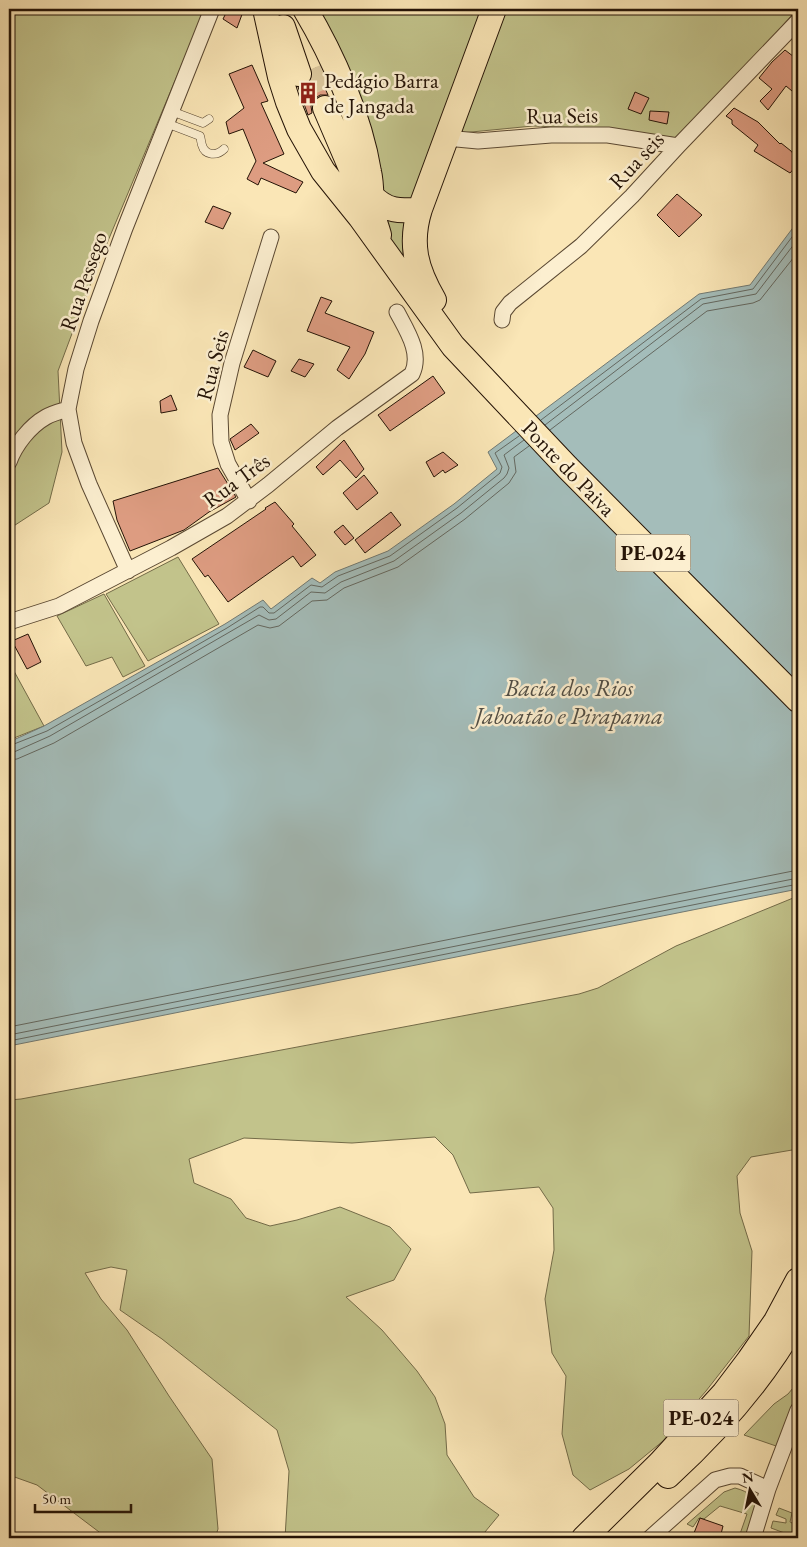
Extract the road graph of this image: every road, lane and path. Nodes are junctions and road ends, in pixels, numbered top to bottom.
1 (212, 9) edge
2 (265, 9) edge
3 (270, 9) edge
4 (277, 9) edge
5 (284, 9) edge
6 (297, 9) edge
7 (305, 9) edge
8 (494, 9) edge
9 (798, 21) edge
10 (299, 74) junction
11 (169, 117) junction
12 (209, 120) dead end
13 (446, 138) junction
14 (678, 146) junction
15 (224, 149) dead end
16 (368, 208) junction
17 (420, 210) junction
18 (270, 237) dead end
19 (382, 247) junction
20 (397, 312) dead end
21 (502, 320) dead end
22 (510, 403) junction
23 (68, 409) junction
24 (9, 462) edge
25 (249, 501) junction
26 (128, 571) junction
27 (9, 622) edge
28 (798, 690) edge
29 (798, 700) edge
30 (798, 1280) edge
31 (798, 1317) edge
32 (798, 1410) edge
33 (768, 1489) junction
34 (584, 1538) edge
35 (605, 1538) edge
36 (650, 1538) edge
37 (753, 1538) edge

1 - 11 street, Rua Pessego
2 - 16 main road
3 - 10 main road
4 - 10 main road
5 - 10 main road
6 - 16 main road
7 - 16 main road
8 - 13 main road
9 - 14 street, Rua seis
11 - 12 lane
11 - 15 lane
11 - 23 street, Rua Pessego
13 - 14 street, Rua Seis
13 - 17 main road
14 - 21 street, Rua seis
16 - 17 main road
16 - 19 main road
16 - 19 main road
17 - 22 main road
18 - 25 street, Rua Seis
19 - 22 main road
20 - 25 street, Rua Três
22 - 28 main road, Ponte do Paiva / PE-024
22 - 29 main road, Ponte do Paiva / PE-024
23 - 24 street
23 - 26 street, Rua Pessego
25 - 26 street, Rua Três
26 - 27 street, Rua Três
30 - 34 main road, PE-024
31 - 35 main road, PE-024
32 - 33 street
33 - 36 street
33 - 37 street

